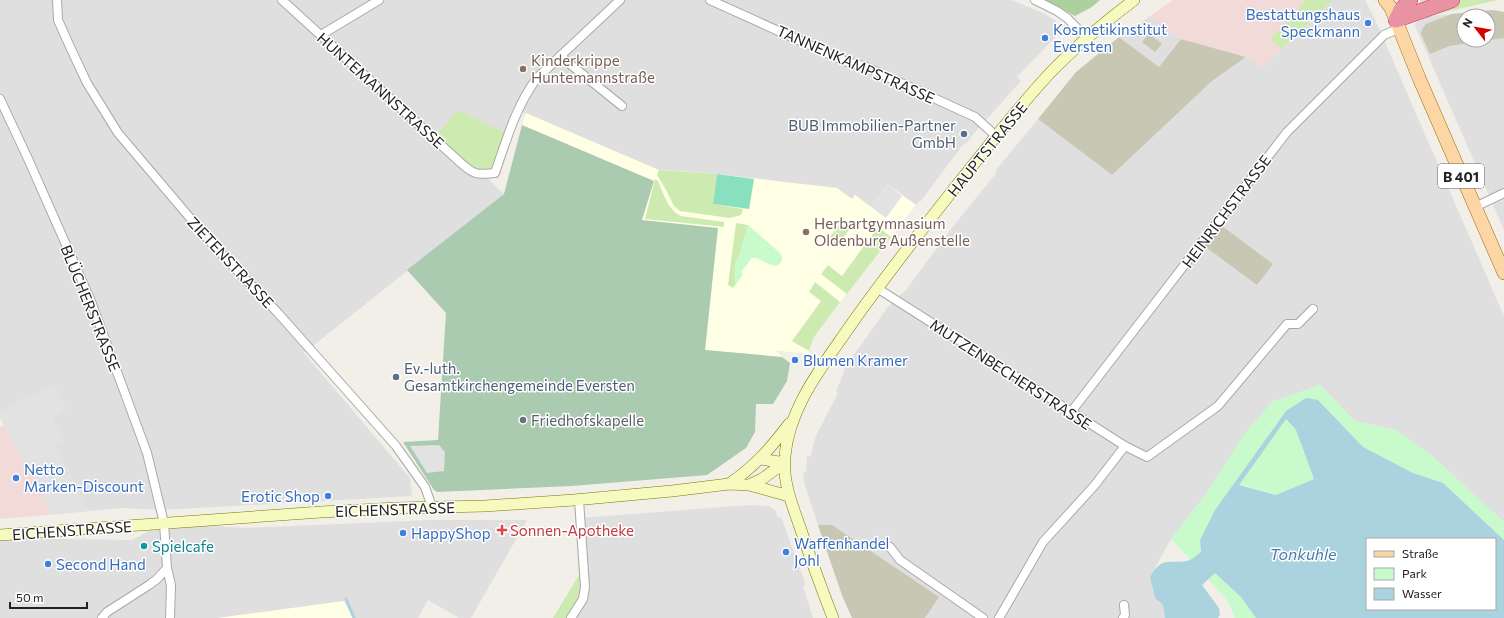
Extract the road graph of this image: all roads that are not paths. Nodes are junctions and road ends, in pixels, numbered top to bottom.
1 (57, 0) edge
2 (282, 0) edge
3 (379, 0) edge
4 (620, 0) edge
5 (710, 0) edge
6 (1035, 0) edge
7 (1134, 0) edge
8 (1410, 0) edge
9 (1452, 0) edge
10 (1392, 11) edge
11 (321, 35) junction
12 (1086, 38) junction
13 (560, 56) junction
14 (0, 99) edge
15 (622, 106) dead end
16 (996, 136) junction
17 (1504, 193) edge
18 (1475, 207) junction
19 (1504, 273) edge
20 (877, 288) junction
21 (1313, 309) dead end
22 (1071, 412) junction
23 (794, 419) junction
24 (1125, 446) junction
25 (760, 459) junction
26 (784, 463) junction
27 (729, 484) junction
28 (749, 485) junction
29 (790, 496) junction
30 (579, 500) junction
31 (432, 507) junction
32 (164, 523) junction
33 (0, 535) edge
34 (890, 547) dead end
35 (167, 568) junction
36 (1124, 605) dead end
37 (1124, 616) edge
38 (102, 618) edge
39 (170, 618) edge
40 (571, 618) edge
41 (833, 618) edge
42 (983, 618) edge
43 (999, 618) edge

1 - 31 street, ZIETENSTRASSE
2 - 11 street, HUNTEMANNSTRASSE
3 - 11 street
4 - 13 street
5 - 16 street, TANNENKAMPSTRASSE
6 - 12 street
7 - 12 main road, HAUPTSTRASSE
8 - 10 highway
9 - 10 highway
10 - 18 main road, B 401
10 - 22 street, HEINRICHSTRASSE
11 - 13 street, HUNTEMANNSTRASSE
12 - 16 main road, HAUPTSTRASSE
13 - 15 street
14 - 32 street, BLÜCHERSTRASSE
16 - 20 main road, HAUPTSTRASSE
17 - 18 street
18 - 19 main road, B 401
20 - 22 street, MUTZENBECHERSTRASSE
20 - 23 main road, HAUPTSTRASSE
21 - 24 street, MUTZENBECHERSTRASSE
22 - 24 street, MUTZENBECHERSTRASSE
23 - 25 main road
23 - 26 main road, HAUPTSTRASSE
24 - 43 street
25 - 26 main road
25 - 27 main road
26 - 28 main road, EICHENSTRASSE
26 - 29 main road, HAUPTSTRASSE
27 - 28 main road, EICHENSTRASSE
27 - 30 main road, EICHENSTRASSE
28 - 29 main road
29 - 41 main road, HAUPTSTRASSE
30 - 31 main road, EICHENSTRASSE
30 - 40 street
31 - 32 main road, EICHENSTRASSE
32 - 33 main road, EICHENSTRASSE
32 - 35 street, BLÜCHERSTRASSE
34 - 42 street
35 - 38 street
35 - 39 street, BLÜCHERSTRASSE
36 - 37 street

